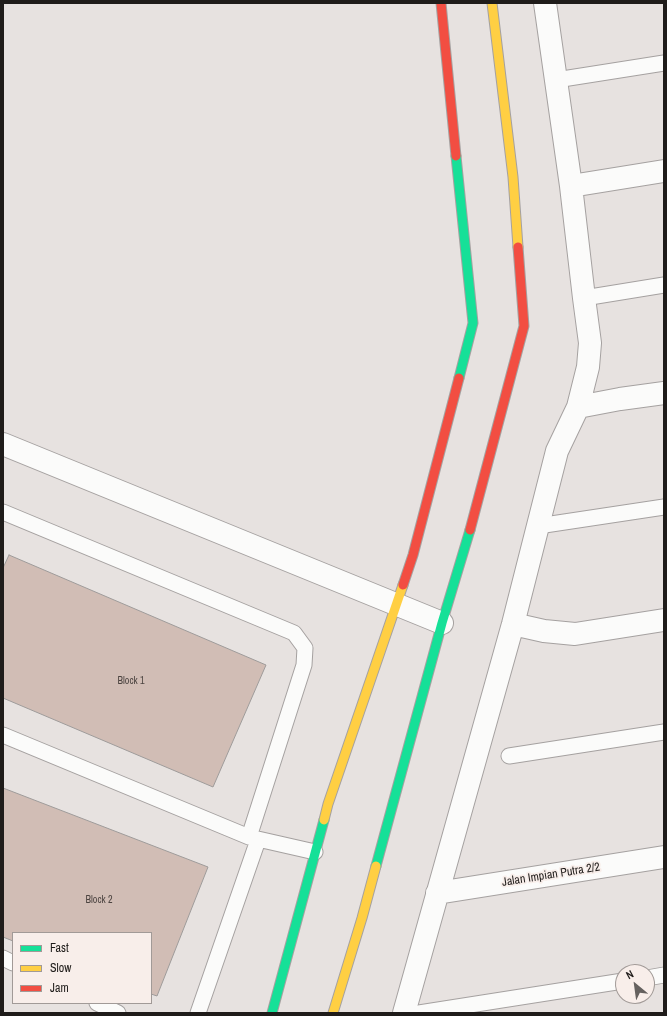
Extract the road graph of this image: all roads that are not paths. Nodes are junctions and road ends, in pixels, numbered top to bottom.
1 (441, 3) edge
2 (492, 3) edge
3 (545, 3) edge
4 (664, 63) edge
5 (556, 80) junction
6 (664, 171) edge
7 (571, 186) junction
8 (664, 285) edge
9 (584, 298) junction
10 (664, 393) edge
11 (578, 408) junction
12 (3, 444) edge
13 (664, 507) edge
14 (3, 512) edge
15 (538, 526) junction
16 (396, 605) junction
17 (664, 620) edge
18 (442, 622) junction
19 (513, 624) junction
20 (664, 732) edge
21 (5, 736) edge
22 (509, 756) dead end
23 (254, 838) junction
24 (315, 852) junction
25 (664, 857) edge
26 (437, 893) junction
27 (3, 958) edge
28 (12, 962) edge
29 (615, 982) edge
30 (99, 1004) edge
31 (118, 1013) edge
32 (198, 1013) edge
33 (272, 1013) edge
34 (333, 1013) edge
35 (404, 1013) edge
36 (419, 1013) edge

1 - 16 street
2 - 18 street
3 - 5 street
4 - 5 lane
5 - 7 street
6 - 7 street
7 - 9 street
8 - 9 lane
9 - 11 street
10 - 11 street
11 - 15 street
12 - 16 street
13 - 15 lane
14 - 23 lane
15 - 19 street
16 - 18 street
16 - 24 street
17 - 19 street
18 - 34 street
19 - 26 street
20 - 22 lane
21 - 23 lane
23 - 24 lane
23 - 32 lane
24 - 33 street
25 - 26 street, Jalan Impian Putra 2/2
26 - 35 street
27 - 28 lane
29 - 36 lane
30 - 31 lane

